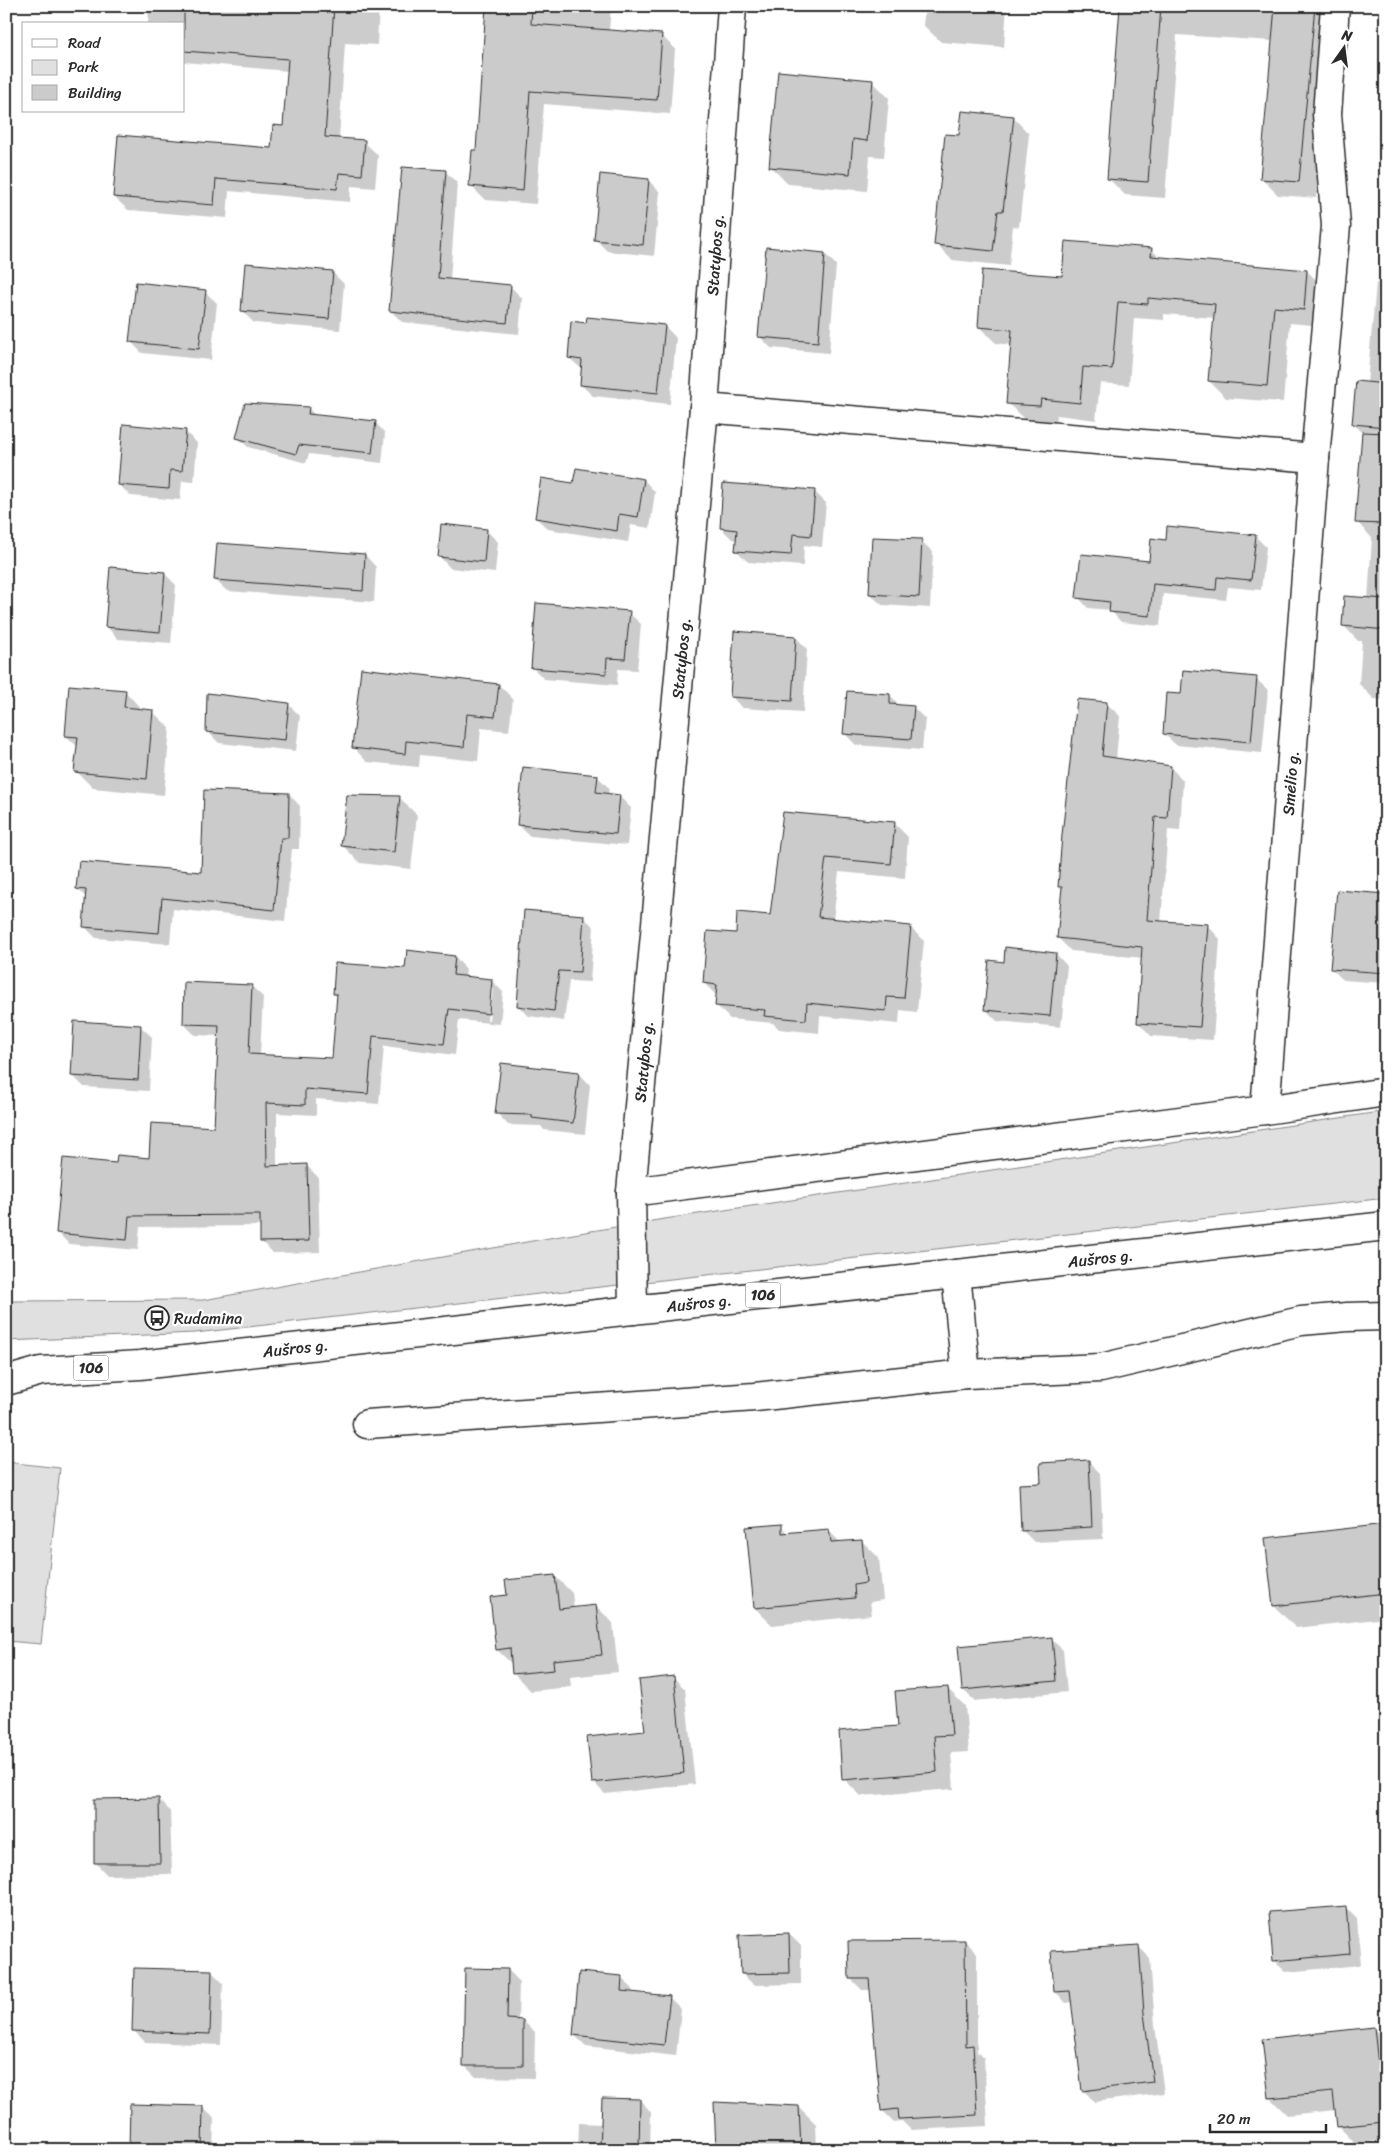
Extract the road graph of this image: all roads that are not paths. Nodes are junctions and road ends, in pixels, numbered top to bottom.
1 (732, 6) edge
2 (1335, 6) edge
3 (704, 408) junction
4 (1315, 458) junction
5 (1386, 1092) edge
6 (1265, 1110) junction
7 (632, 1192) junction
8 (1386, 1226) edge
9 (956, 1274) junction
10 (633, 1310) junction
11 (1386, 1316) edge
12 (6, 1363) edge
13 (41, 1371) junction
14 (966, 1374) junction
15 (6, 1381) edge
16 (367, 1424) dead end

1 - 3 street, Statybos g.
2 - 4 street, Smėlio g.
3 - 4 street
3 - 7 street, Statybos g.
4 - 6 street, Smėlio g.
5 - 6 street
6 - 7 street
7 - 10 street, Statybos g.
8 - 9 street, Aušros g. / 106
9 - 10 street, Aušros g. / 106
9 - 14 street
10 - 13 street, Aušros g. / 106
11 - 14 street
12 - 13 street, Aušros g. / 106
13 - 15 street, Aušros g. / 106
14 - 16 street

